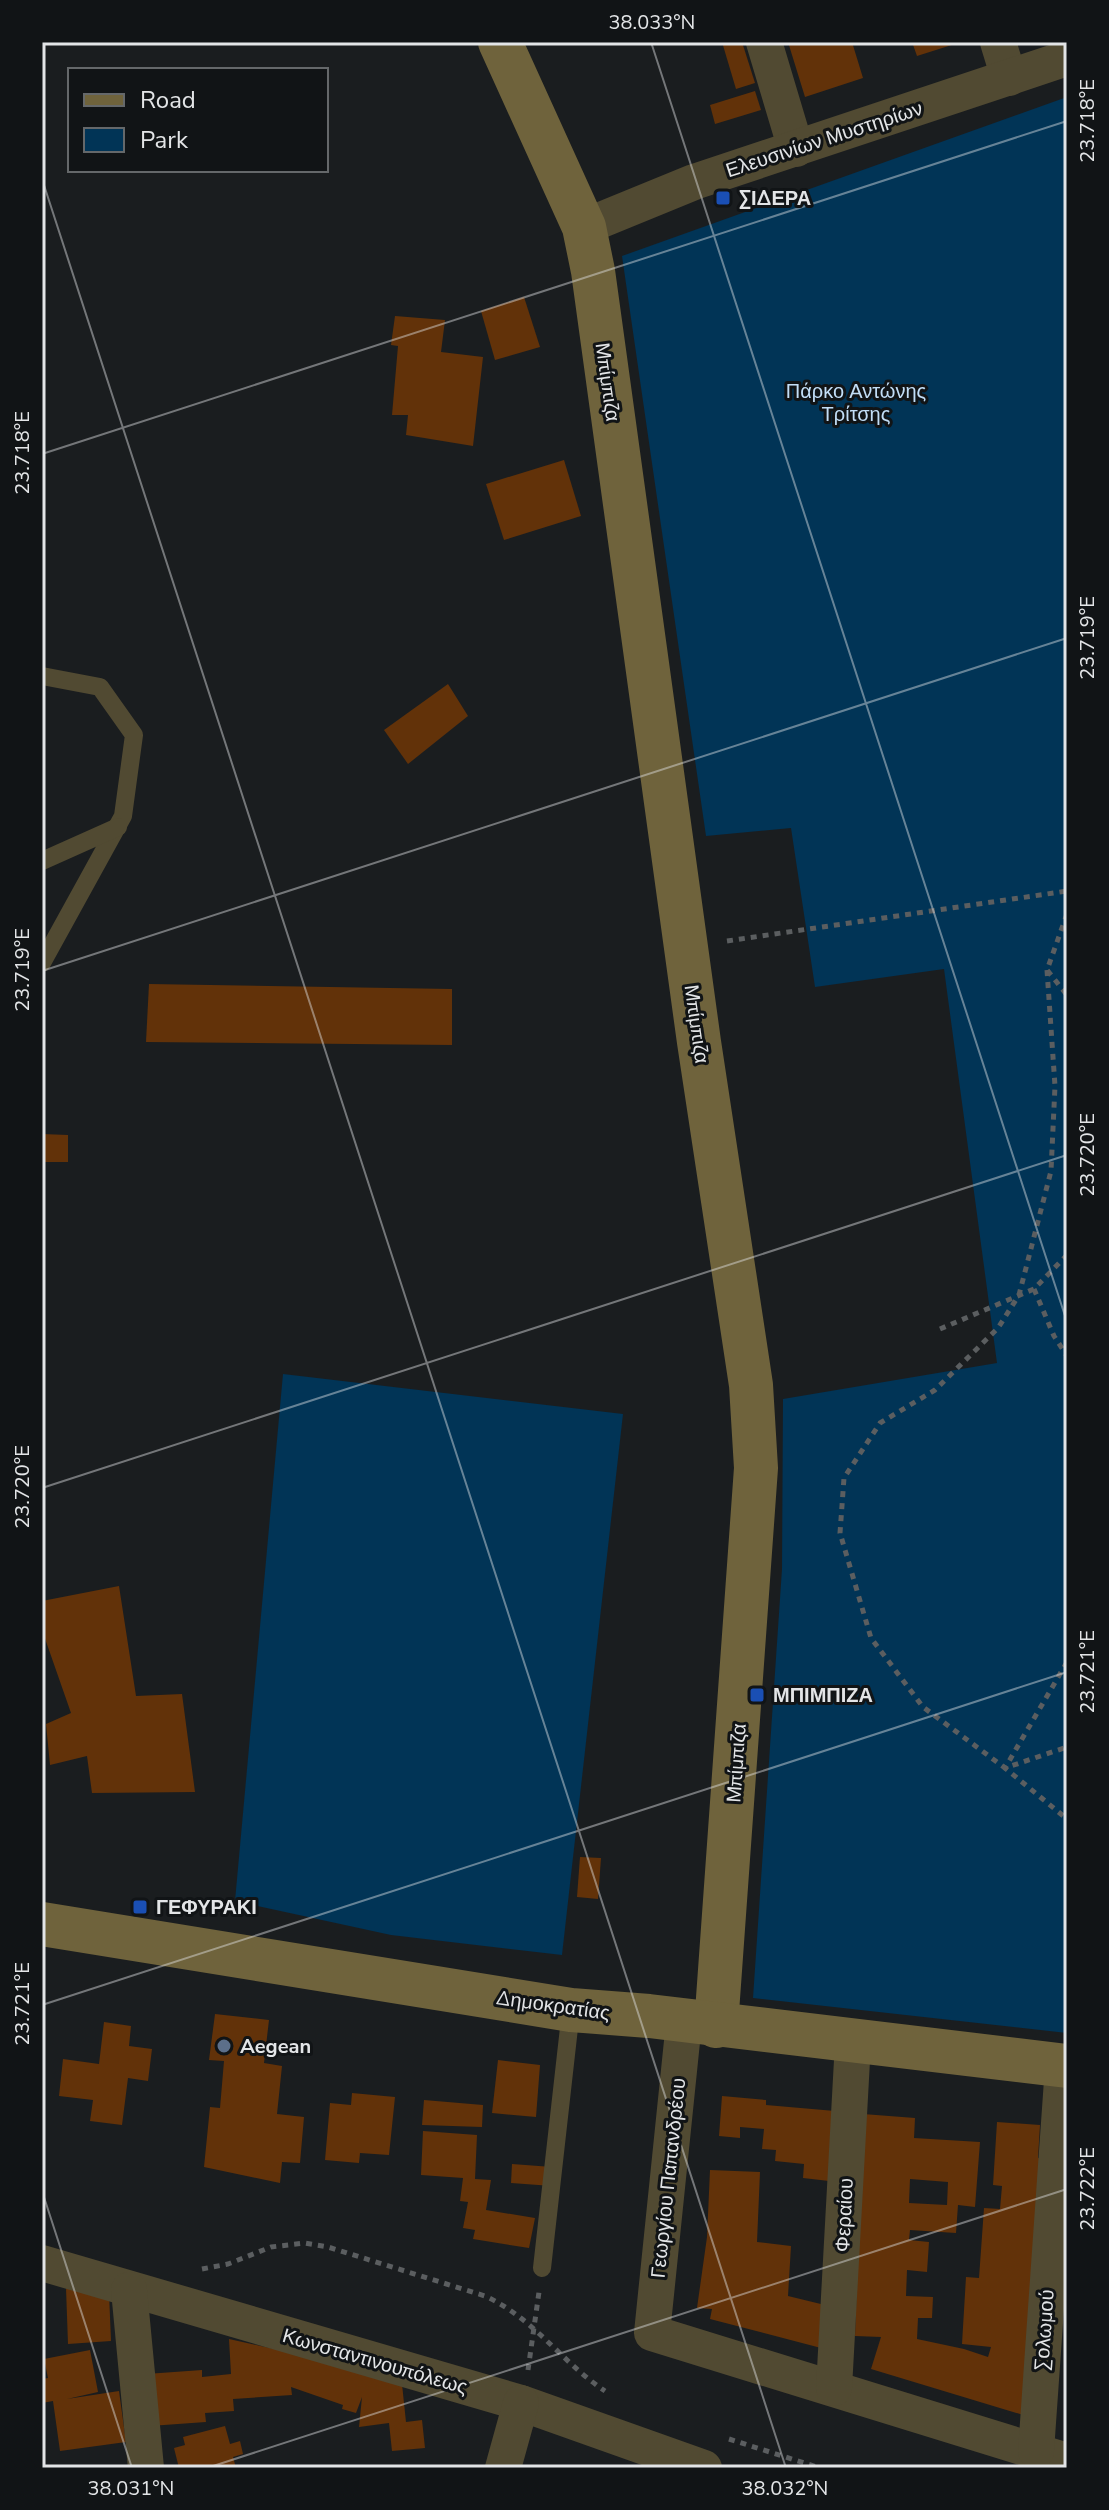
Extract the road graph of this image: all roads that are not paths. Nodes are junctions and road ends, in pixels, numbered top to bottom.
1 (500, 42) edge
2 (764, 42) edge
3 (998, 42) edge
4 (1067, 58) edge
5 (1009, 78) junction
6 (796, 149) junction
7 (584, 227) junction
8 (42, 676) edge
9 (118, 827) junction
10 (42, 861) edge
11 (42, 963) edge
12 (42, 1924) edge
13 (571, 2010) junction
14 (700, 2024) junction
15 (853, 2042) junction
16 (1065, 2066) edge
17 (42, 2263) edge
18 (542, 2268) road end
19 (129, 2290) junction
20 (834, 2388) junction
21 (521, 2403) junction
22 (1051, 2456) edge
23 (658, 2460) edge
24 (146, 2468) edge
25 (503, 2468) edge
26 (704, 2468) edge

1 - 7 street, Μπίμπιζα
2 - 6 street
3 - 5 street
4 - 5 street, Ελευσινίων Μυστηρίων
5 - 6 street, Ελευσινίων Μυστηρίων
6 - 7 street, Ελευσινίων Μυστηρίων
7 - 14 street, Μπίμπιζα
8 - 9 lane
9 - 10 lane
9 - 11 lane
12 - 13 street, Δημοκρατίας
13 - 14 street, Δημοκρατίας
13 - 18 lane
14 - 15 street, Δημοκρατίας
14 - 20 street, Γεωργίου Παπανδρέου
15 - 16 street, Δημοκρατίας
15 - 20 street, Φεραίου
16 - 22 street, Σολωμού
17 - 19 street, Κωνσταντινουπόλεως
19 - 21 street, Κωνσταντινουπόλεως
19 - 24 street
20 - 22 street
21 - 23 street, Κωνσταντινουπόλεως
21 - 25 street
23 - 26 street, Κωνσταντινουπόλεως

